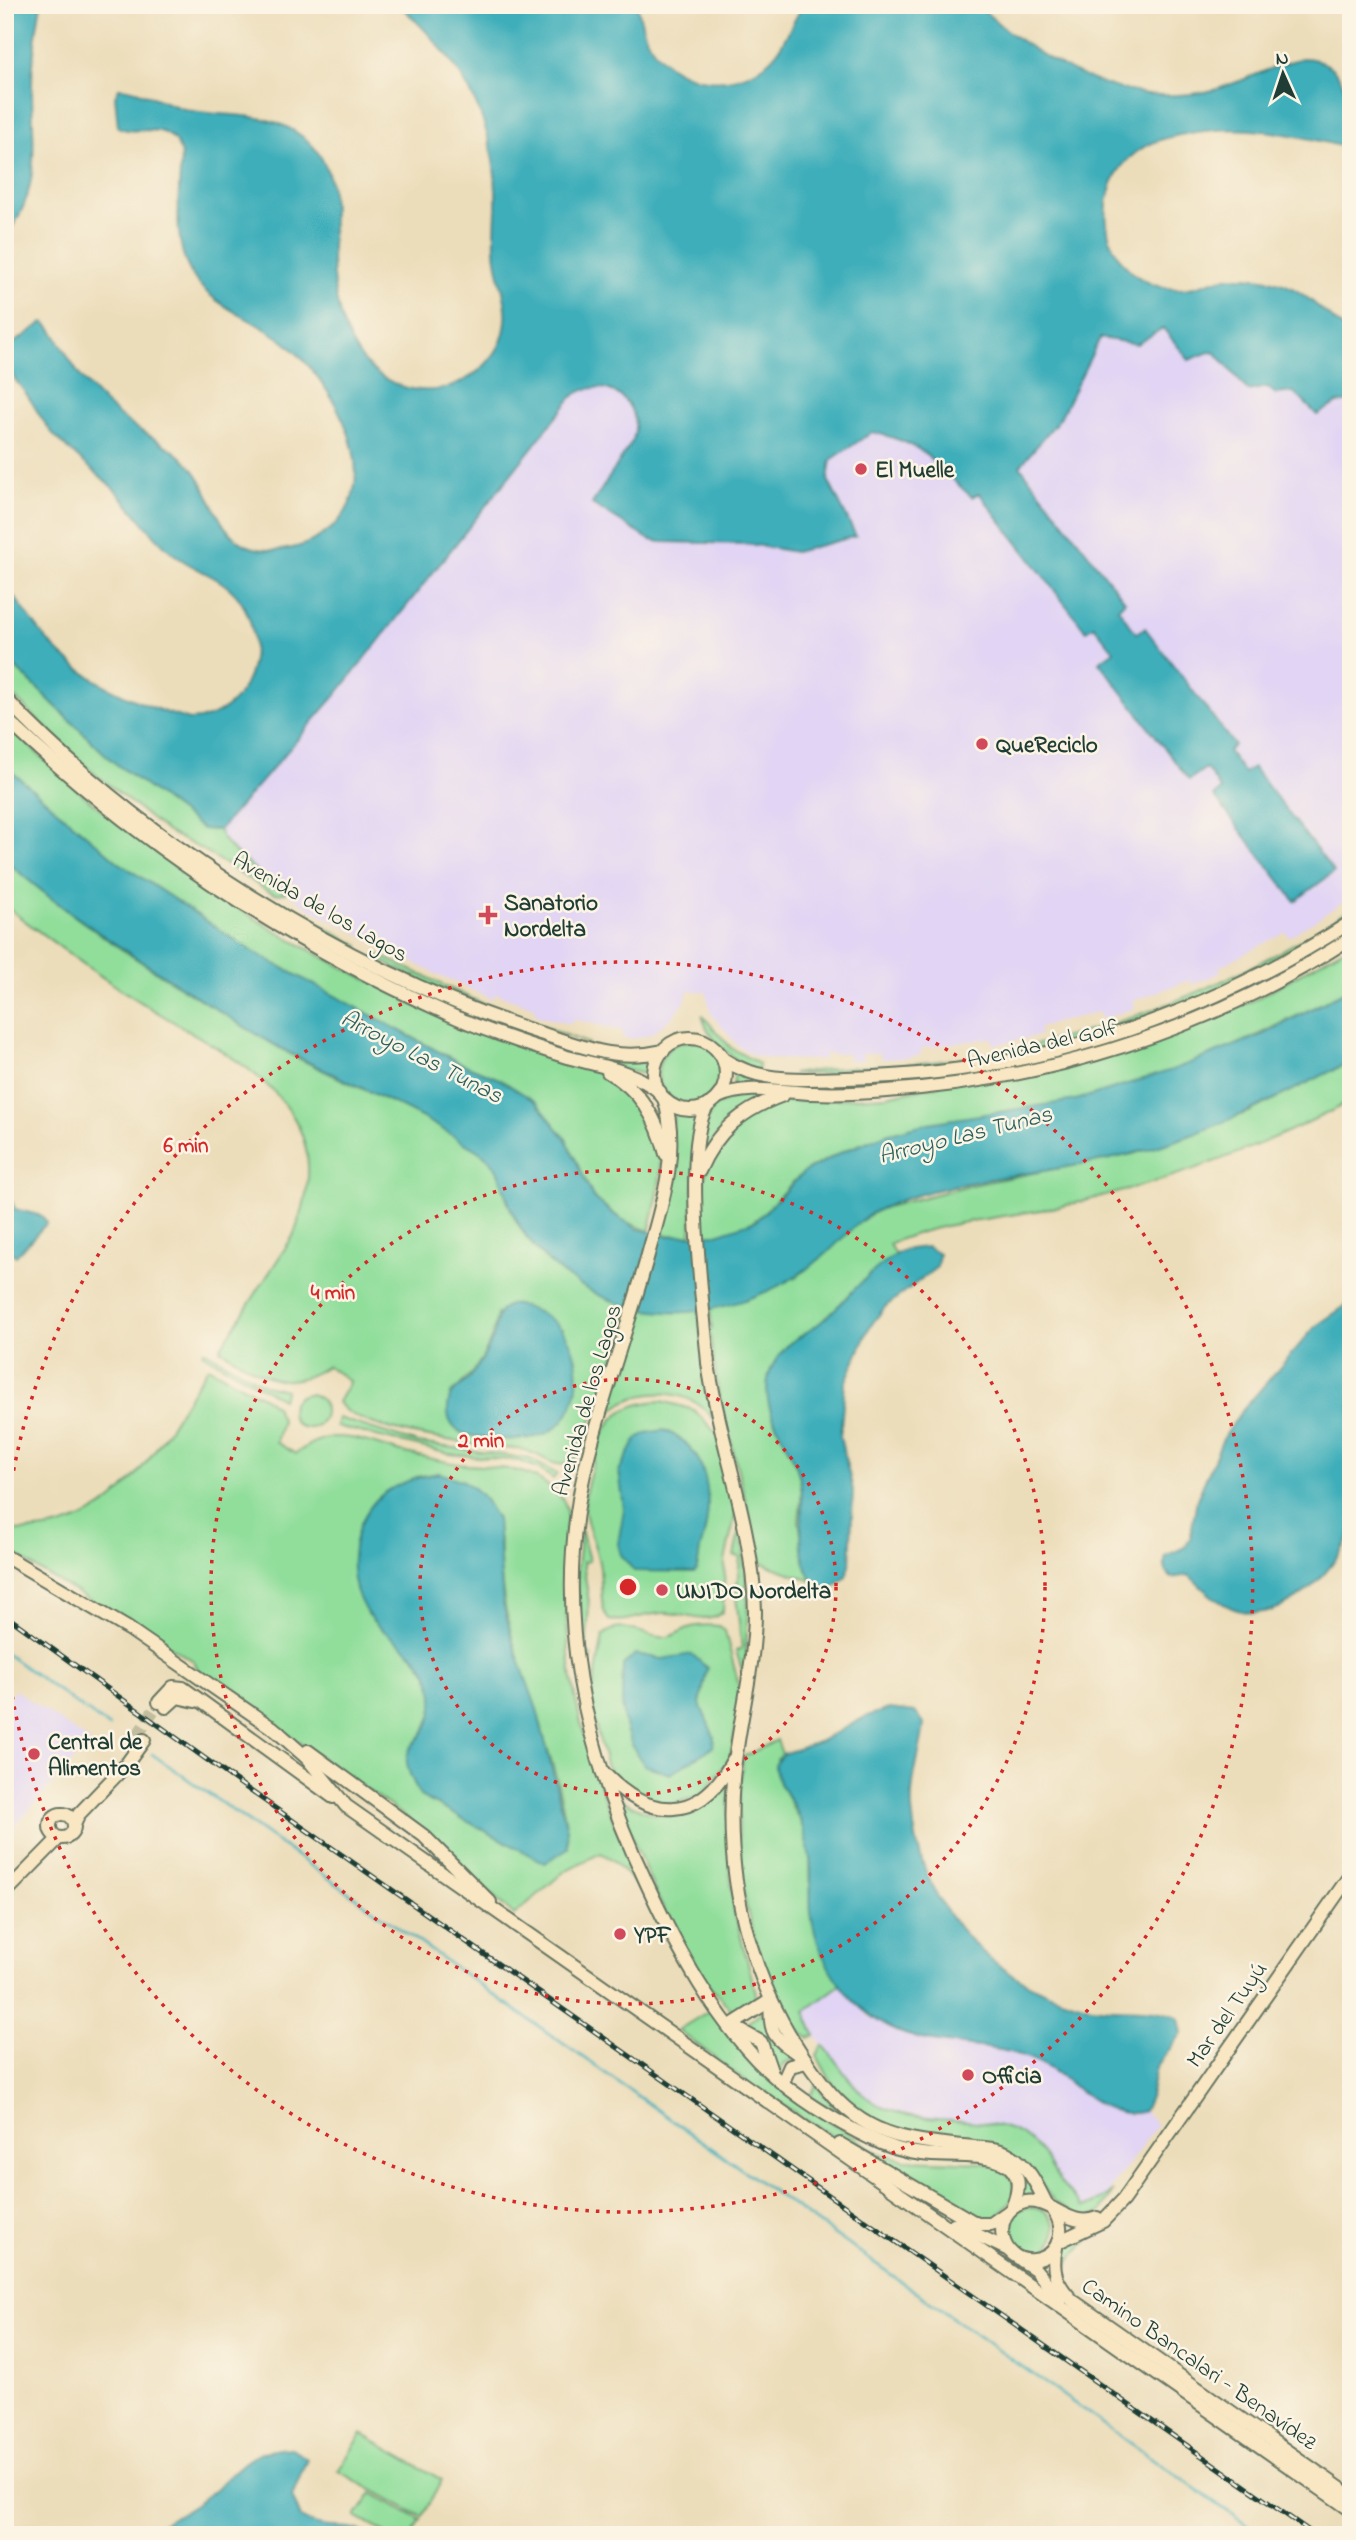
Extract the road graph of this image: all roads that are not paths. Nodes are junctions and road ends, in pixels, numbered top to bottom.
1 (5, 698) edge
2 (5, 718) edge
3 (1351, 922) edge
4 (1351, 938) edge
5 (663, 1051) junction
6 (723, 1059) junction
7 (592, 1064) junction
8 (790, 1092) junction
9 (662, 1095) junction
10 (713, 1101) junction
11 (669, 1167) junction
12 (696, 1178) junction
13 (5, 1556) edge
14 (163, 1705) dead end
15 (272, 1727) junction
16 (737, 1751) junction
17 (278, 1754) junction
18 (600, 1768) junction
19 (327, 1782) junction
20 (346, 1806) junction
21 (65, 1814) junction
22 (403, 1821) junction
23 (75, 1825) junction
24 (55, 1834) junction
25 (1351, 1874) edge
26 (5, 1883) edge
27 (5, 1893) edge
28 (551, 1950) junction
29 (771, 2000) junction
30 (730, 2026) junction
31 (806, 2060) junction
32 (816, 2073) junction
33 (777, 2078) junction
34 (798, 2093) junction
35 (758, 2096) junction
36 (827, 2143) junction
37 (1136, 2178) junction
38 (1050, 2208) junction
39 (1010, 2210) junction
40 (1057, 2245) junction
41 (1013, 2254) junction
42 (1088, 2326) junction
43 (1351, 2496) edge
44 (1351, 2510) edge

1 - 5 street, Avenida de los Lagos
2 - 7 street, Avenida de los Lagos
3 - 6 street, Avenida del Golf
4 - 8 street, Avenida del Golf
5 - 6 street
5 - 9 street
6 - 10 street
7 - 9 street, Avenida de los Lagos
7 - 11 street
8 - 10 street, Avenida del Golf
8 - 12 street
9 - 10 street
9 - 11 street, Avenida de los Lagos
10 - 12 street
11 - 18 street, Avenida de los Lagos
12 - 16 street
13 - 15 street, Camino Bancalari - Benavídez
14 - 17 street
15 - 19 street, Camino Bancalari - Benavídez
15 - 22 street, Camino Bancalari - Benavídez
16 - 18 street
16 - 29 street
17 - 19 street
17 - 20 street
18 - 30 street, Avenida de los Lagos
19 - 20 street, Camino Bancalari - Benavídez
19 - 22 street
20 - 28 street, Camino Bancalari - Benavídez
21 - 23 street
21 - 23 street
21 - 24 street
22 - 28 street, Camino Bancalari - Benavídez
23 - 24 street
24 - 26 street
24 - 27 street
25 - 37 street, Mar del Tuyú
28 - 35 street, Camino Bancalari - Benavídez
29 - 30 street
29 - 31 street
30 - 33 street, Avenida de los Lagos
31 - 32 street
31 - 33 street
32 - 34 street
32 - 38 street
33 - 34 street, Avenida de los Lagos
34 - 39 street, Avenida de los Lagos
35 - 36 street, Camino Bancalari - Benavídez
35 - 39 street, Camino Bancalari - Benavídez
36 - 41 street, Camino Bancalari - Benavídez
36 - 42 street, Camino Bancalari - Benavídez
37 - 38 street
37 - 40 street
38 - 39 street
38 - 40 street
39 - 41 street
40 - 41 street
40 - 43 street, Camino Bancalari - Benavídez
41 - 42 street, Camino Bancalari - Benavídez
42 - 44 street, Camino Bancalari - Benavídez

